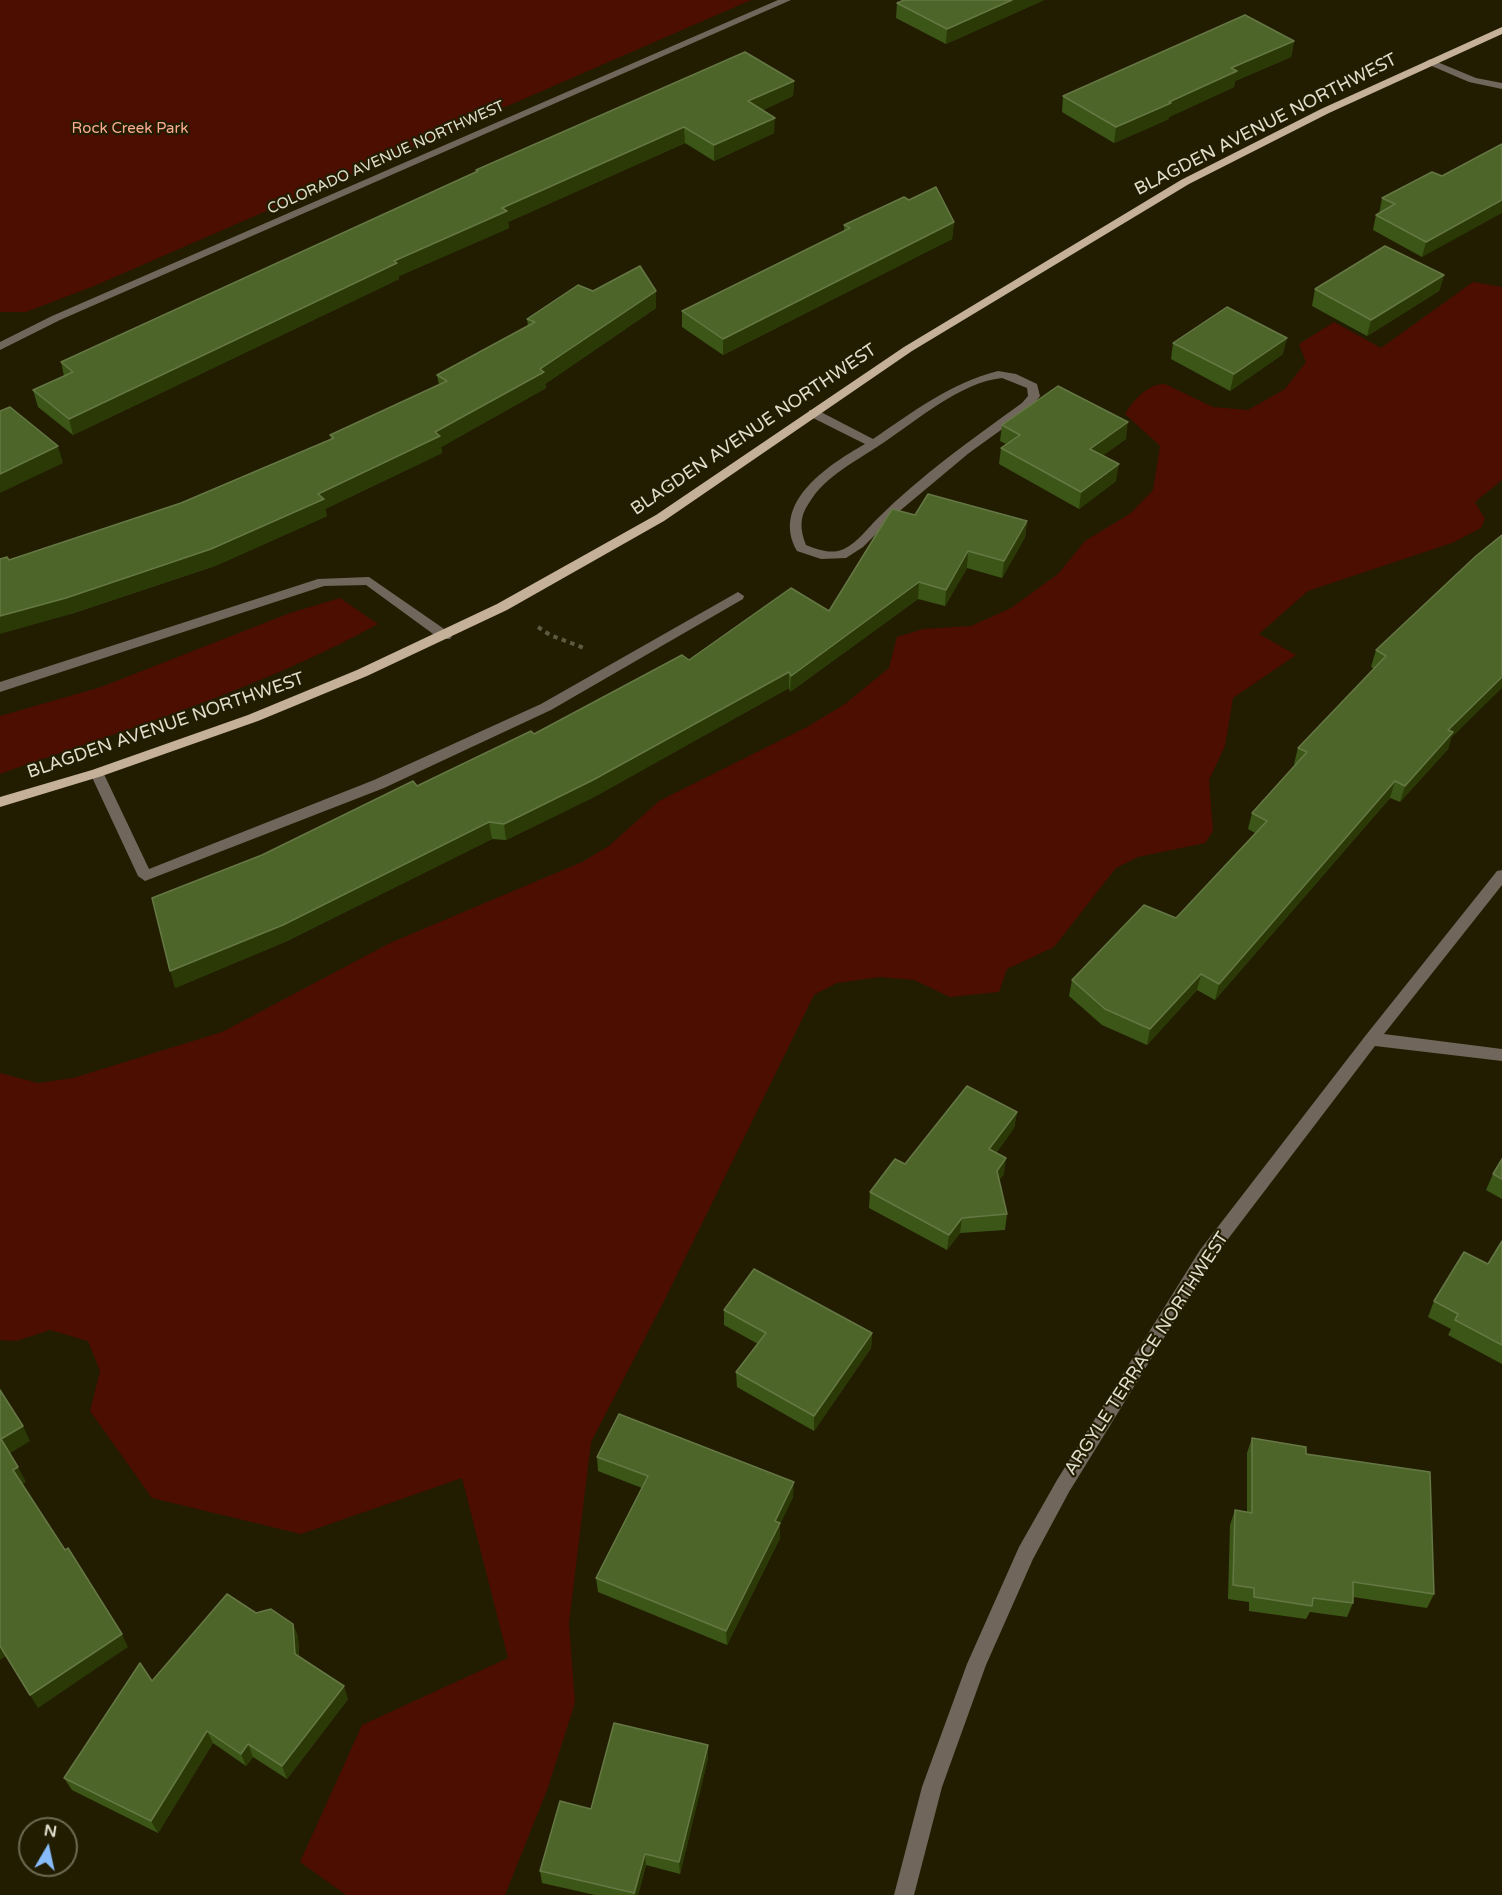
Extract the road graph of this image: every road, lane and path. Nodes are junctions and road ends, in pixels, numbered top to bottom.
1 (786, 0) edge
2 (1502, 30) edge
3 (1430, 62) junction
4 (1502, 86) edge
5 (0, 347) edge
6 (813, 413) junction
7 (874, 444) junction
8 (738, 596) dead end
9 (536, 625) dead end
10 (445, 636) junction
11 (615, 668) junction
12 (0, 687) edge
13 (96, 773) junction
14 (0, 802) edge
15 (1502, 875) edge
16 (1371, 1039) junction
17 (1502, 1055) edge
18 (904, 1895) edge

1 - 5 street, COLORADO AVENUE NORTHWEST
2 - 3 main road, BLAGDEN AVENUE NORTHWEST
3 - 4 street
3 - 6 main road, BLAGDEN AVENUE NORTHWEST
6 - 7 street
6 - 10 main road, BLAGDEN AVENUE NORTHWEST
7 - 7 street
8 - 11 street
9 - 11 path
10 - 12 street
10 - 13 main road, BLAGDEN AVENUE NORTHWEST
11 - 13 street
13 - 14 main road, BLAGDEN AVENUE NORTHWEST
15 - 16 street, ARGYLE TERRACE NORTHWEST
16 - 17 street
16 - 18 street, ARGYLE TERRACE NORTHWEST

